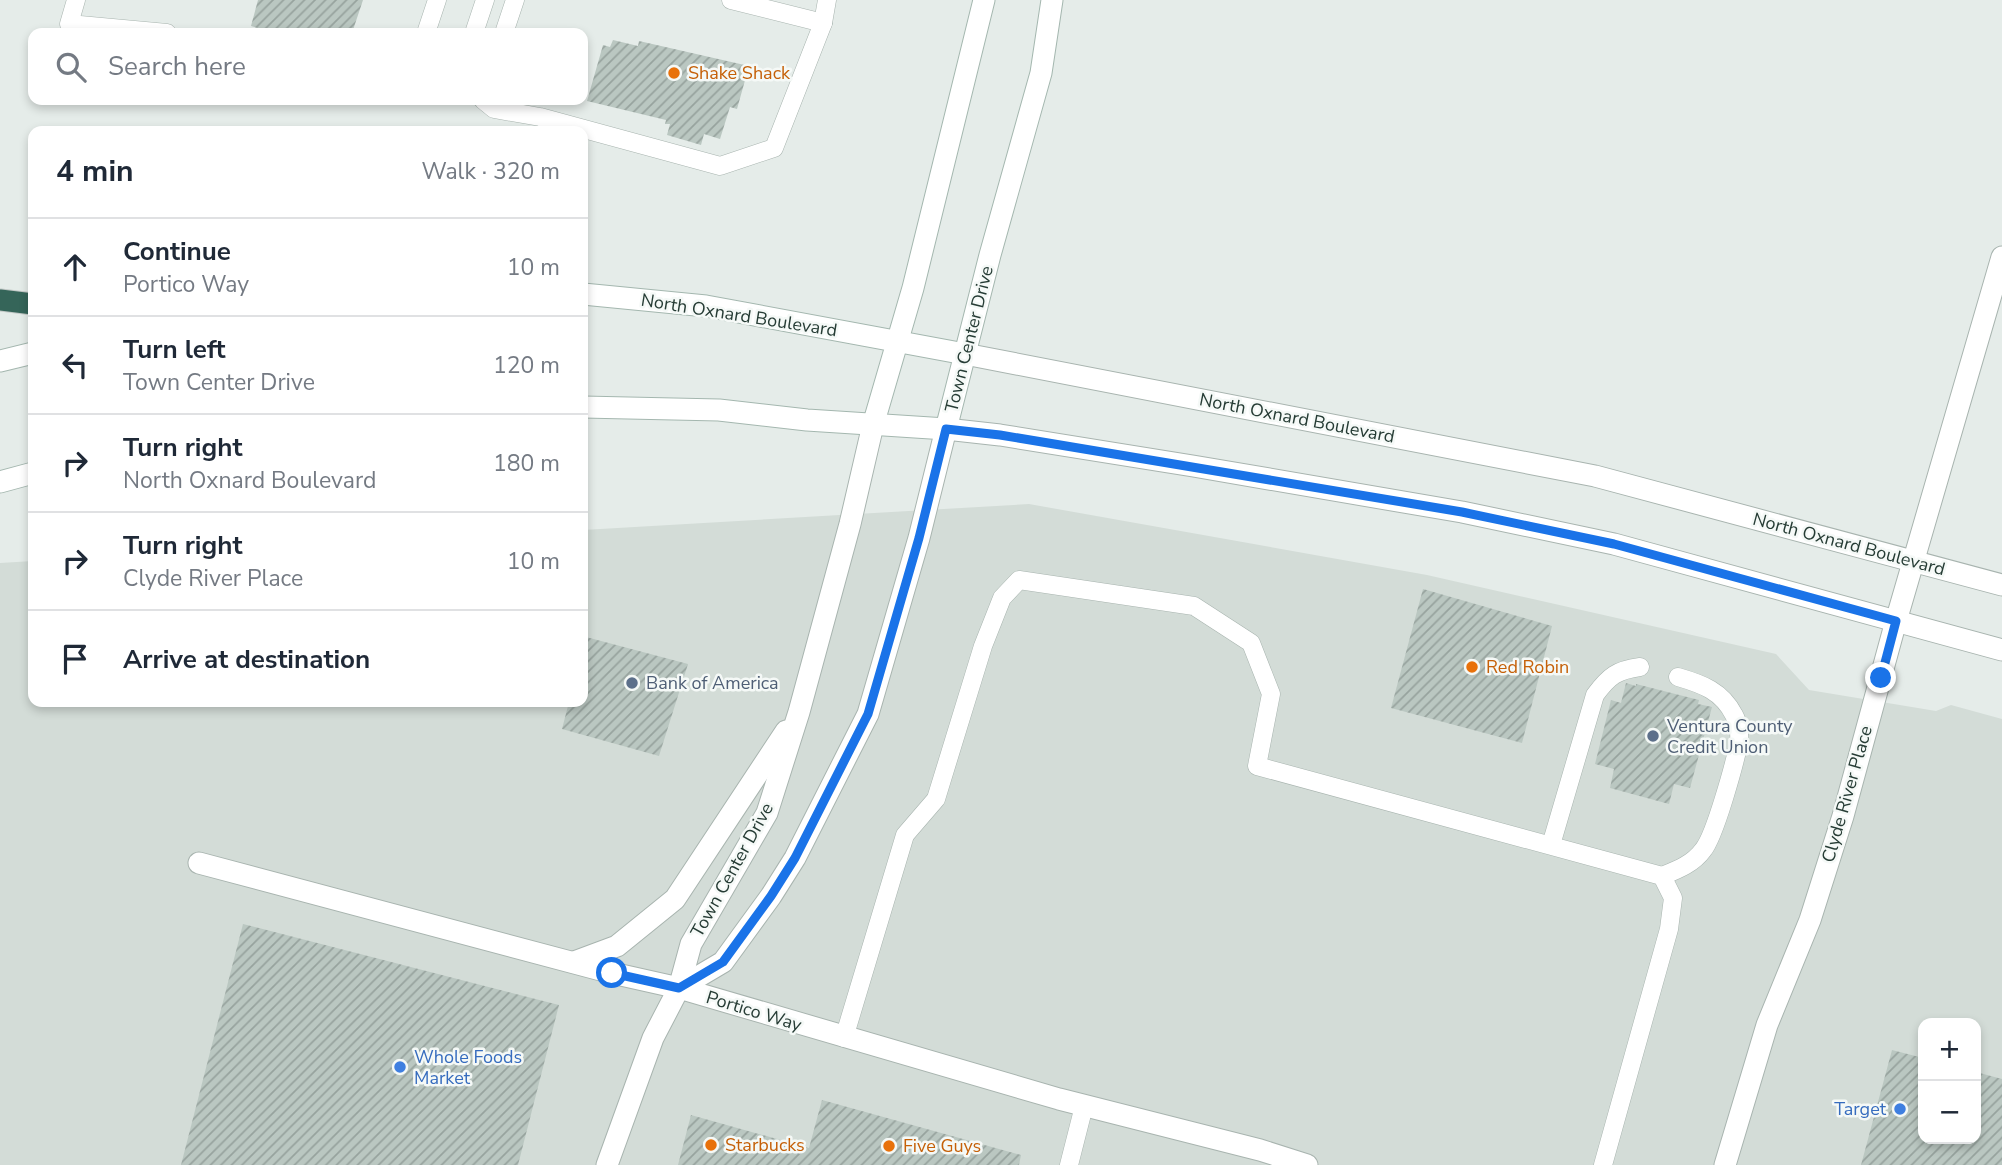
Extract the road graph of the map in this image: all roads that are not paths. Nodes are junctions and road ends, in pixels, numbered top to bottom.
1 (76, 0) edge
2 (437, 0) edge
3 (485, 0) edge
4 (515, 0) edge
5 (731, 0) edge
6 (827, 0) edge
7 (984, 0) edge
8 (1052, 0) edge
9 (823, 23) junction
10 (113, 28) edge
11 (428, 28) edge
12 (476, 28) edge
13 (506, 28) edge
14 (489, 105) edge
15 (526, 105) edge
16 (540, 117) junction
17 (573, 126) edge
18 (588, 130) edge
19 (2002, 257) edge
20 (588, 294) edge
21 (0, 300) edge
22 (28, 303) edge
23 (898, 341) junction
24 (28, 354) edge
25 (965, 354) junction
26 (0, 361) edge
27 (588, 407) edge
28 (873, 425) junction
29 (946, 429) junction
30 (28, 474) edge
31 (0, 482) edge
32 (1915, 561) junction
33 (2002, 585) edge
34 (1896, 621) junction
35 (2002, 650) edge
36 (1640, 667) dead end
37 (1678, 677) dead end
38 (799, 712) junction
39 (1551, 845) junction
40 (199, 863) dead end
41 (1662, 876) junction
42 (574, 962) junction
43 (679, 988) junction
44 (845, 1038) junction
45 (1084, 1106) junction
46 (607, 1165) edge
47 (1069, 1165) edge
48 (1307, 1165) edge
49 (1603, 1165) edge
50 (1725, 1165) edge

1 - 10 lane
2 - 11 lane
3 - 12 lane
4 - 13 lane
5 - 9 lane
6 - 9 lane
7 - 23 street, Town Center Drive
8 - 25 street, Town Center Drive
9 - 18 lane
14 - 16 lane
15 - 16 lane
16 - 17 lane
19 - 32 street, Clyde River Place
20 - 23 street, North Oxnard Boulevard
21 - 22 highway
23 - 25 street, North Oxnard Boulevard
23 - 28 street, Town Center Drive
24 - 26 street
25 - 29 street, Town Center Drive
25 - 32 street, North Oxnard Boulevard
27 - 28 street
28 - 29 street
28 - 38 street, Town Center Drive
29 - 34 street
29 - 43 street, Town Center Drive
30 - 31 street
32 - 33 street, North Oxnard Boulevard
32 - 34 street, Clyde River Place
34 - 35 street
34 - 50 street, Clyde River Place
36 - 39 lane
37 - 41 lane
38 - 42 street, Town Center Drive
38 - 43 street, Town Center Drive
39 - 41 lane
39 - 44 lane
40 - 42 street, Portico Way
41 - 49 lane
42 - 43 street, Portico Way
43 - 44 street, Portico Way
43 - 46 street, Town Center Drive
44 - 45 street, Portico Way
45 - 47 lane
45 - 48 street, Portico Way

